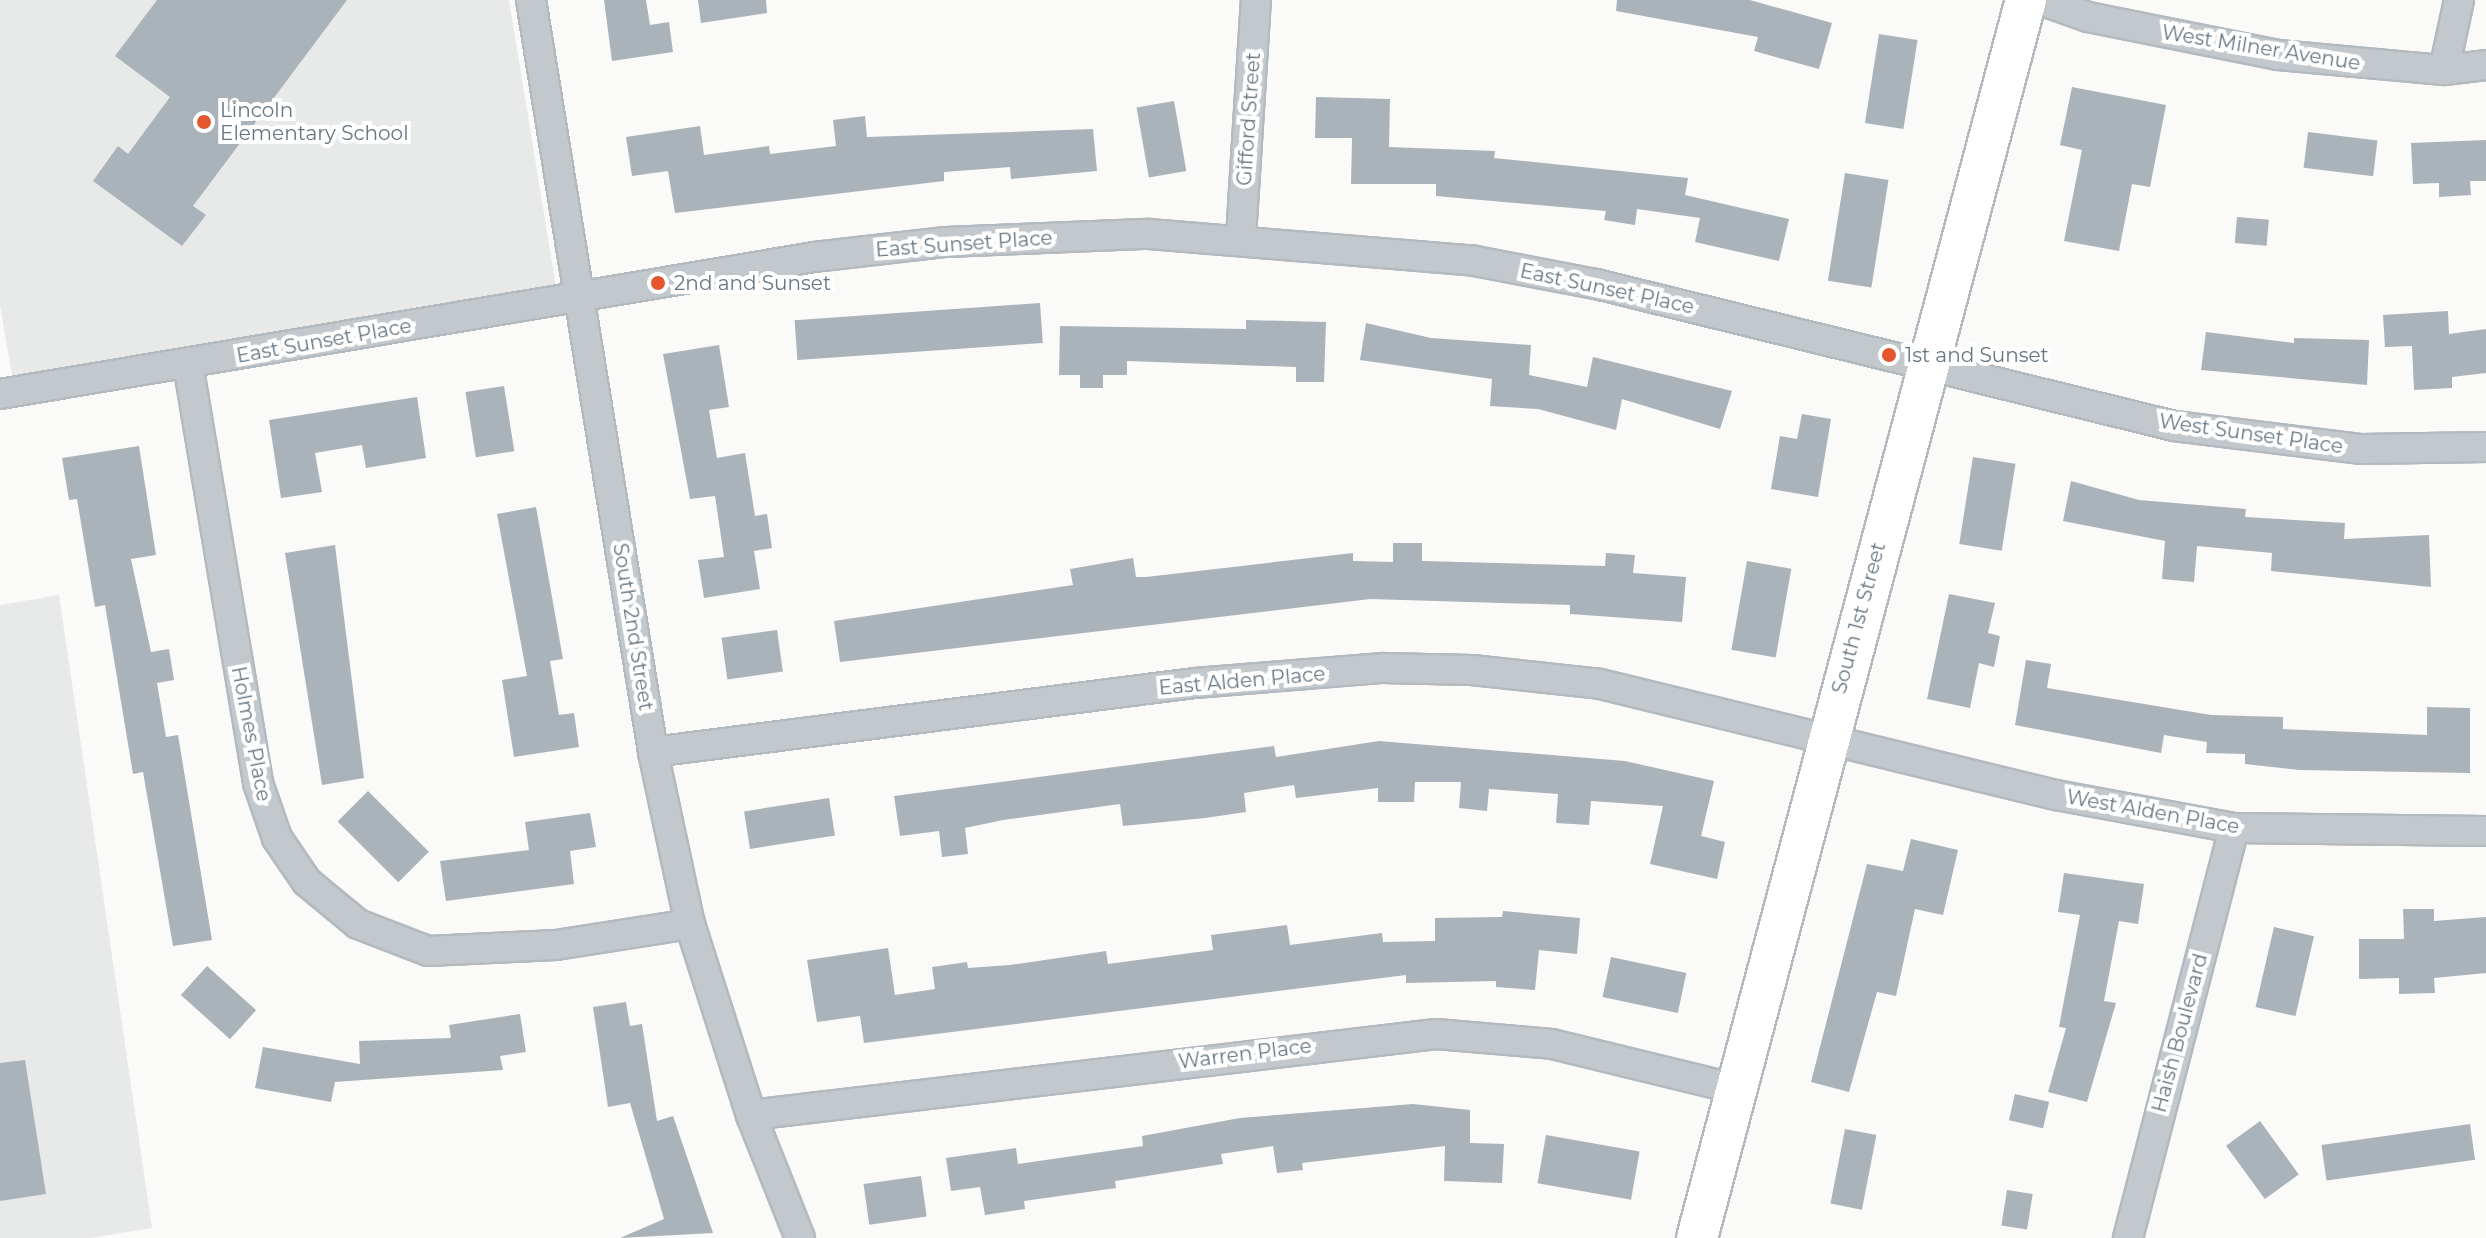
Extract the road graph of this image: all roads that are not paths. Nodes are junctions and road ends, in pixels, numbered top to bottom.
1 (531, 0) edge
2 (1256, 0) edge
3 (2026, 0) edge
4 (2040, 0) edge
5 (2459, 0) edge
6 (2486, 65) edge
7 (2444, 70) junction
8 (1241, 237) junction
9 (581, 297) junction
10 (188, 364) junction
11 (1926, 364) junction
12 (0, 394) edge
13 (2486, 447) edge
14 (1828, 735) junction
15 (653, 752) junction
16 (2234, 828) junction
17 (2486, 831) edge
18 (690, 924) junction
19 (1736, 1089) junction
20 (751, 1115) junction
21 (800, 1238) edge
22 (1697, 1238) edge
23 (2128, 1238) edge

1 - 9 street, South 2nd Street
2 - 8 street, Gifford Street
3 - 11 street, South 1st Street
4 - 7 street, West Milner Avenue
5 - 7 street
6 - 7 street, West Milner Avenue
8 - 9 street, East Sunset Place
8 - 11 street, East Sunset Place
9 - 10 street, East Sunset Place
9 - 15 street, South 2nd Street
10 - 12 street, East Sunset Place
10 - 18 street, Holmes Place
11 - 13 street, West Sunset Place
11 - 14 street, South 1st Street
14 - 15 street, East Alden Place
14 - 16 street, West Alden Place
14 - 19 street, South 1st Street
15 - 18 street, South 2nd Street
16 - 17 street, West Alden Place
16 - 23 street, Haish Boulevard
18 - 20 street, South 2nd Street
19 - 20 street, Warren Place
19 - 22 street, South 1st Street
20 - 21 street, South 2nd Street

